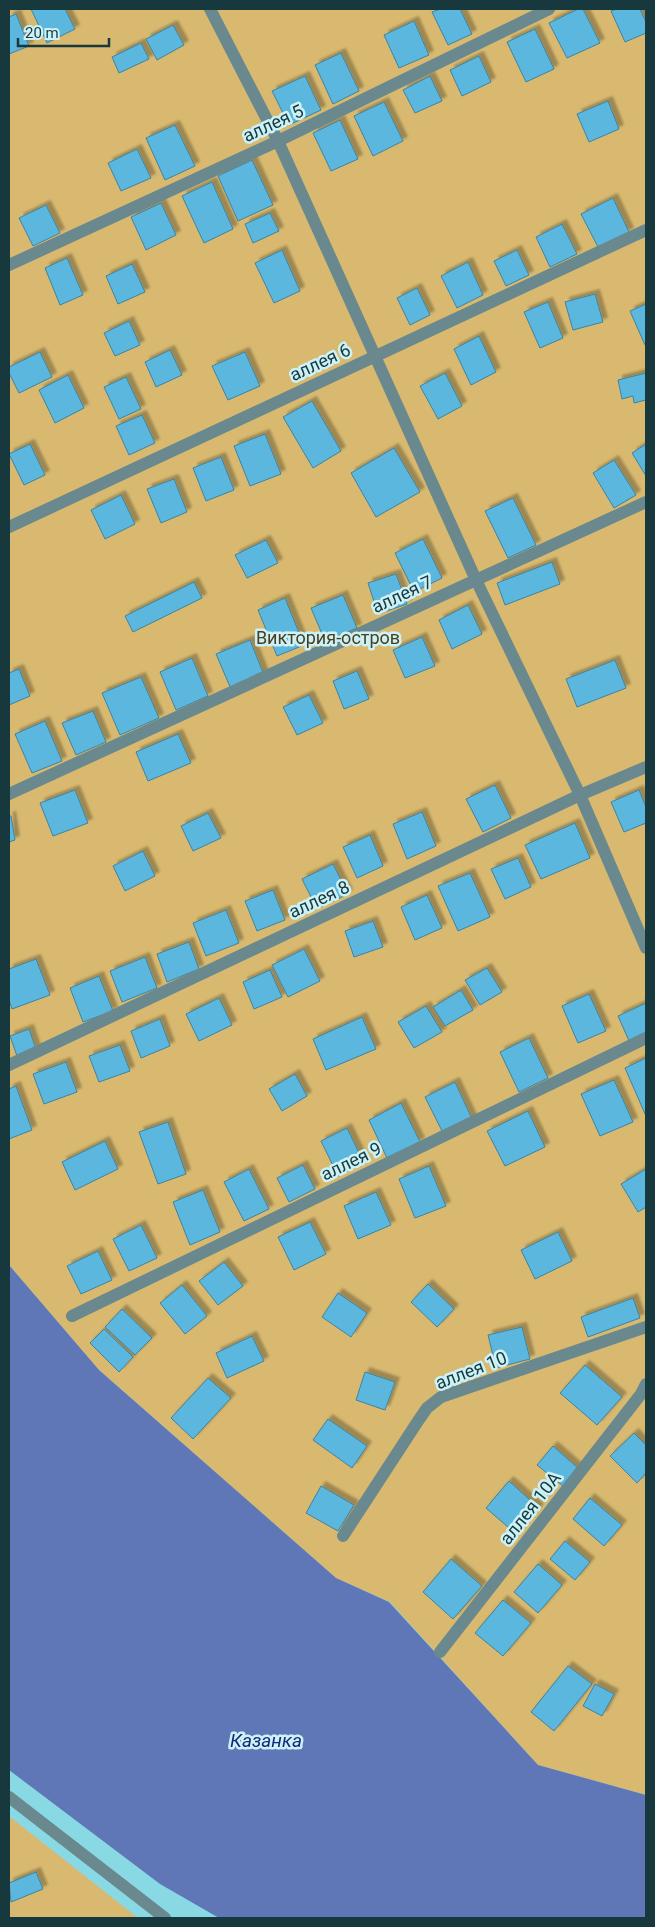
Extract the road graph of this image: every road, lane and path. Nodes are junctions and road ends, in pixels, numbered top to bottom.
1 (210, 9) edge
2 (549, 9) edge
3 (278, 141) junction
4 (646, 230) edge
5 (9, 265) edge
6 (376, 355) junction
7 (646, 502) edge
8 (9, 527) edge
9 (476, 580) junction
10 (646, 767) edge
11 (9, 794) edge
12 (580, 795) junction
13 (646, 948) edge
14 (646, 1038) edge
15 (9, 1065) edge
16 (72, 1316) dead end
17 (646, 1327) edge
18 (646, 1384) edge
19 (343, 1536) dead end
20 (440, 1652) dead end
21 (9, 1797) edge
22 (165, 1918) edge

1 - 3 lane
2 - 3 lane, аллея 5
3 - 5 lane, аллея 5
3 - 6 lane
4 - 6 lane, аллея 6
6 - 8 lane, аллея 6
6 - 9 lane
7 - 9 lane, аллея 7
9 - 11 lane, аллея 7
9 - 12 lane
10 - 12 lane, аллея 8
12 - 13 lane
12 - 15 lane, аллея 8
14 - 16 lane, аллея 9
17 - 19 lane, аллея 10
18 - 20 lane, аллея 10А
21 - 22 lane

